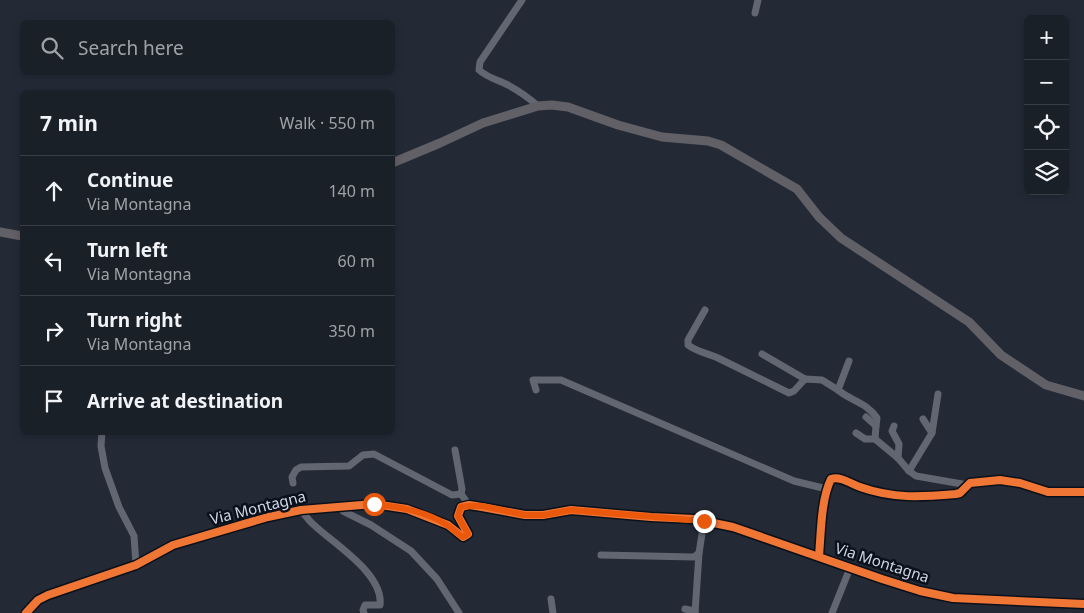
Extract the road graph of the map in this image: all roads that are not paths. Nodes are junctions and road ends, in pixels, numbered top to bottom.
1 (522, 0) edge
2 (758, 0) edge
3 (755, 12) dead end
4 (538, 106) junction
5 (395, 162) edge
6 (0, 232) edge
7 (20, 236) edge
8 (705, 310) dead end
9 (762, 354) dead end
10 (849, 361) dead end
11 (806, 379) junction
12 (536, 390) dead end
13 (838, 390) junction
14 (938, 394) dead end
15 (1084, 396) edge
16 (866, 417) dead end
17 (923, 419) dead end
18 (876, 426) junction
19 (894, 426) dead end
20 (856, 433) dead end
21 (932, 433) junction
22 (102, 435) edge
23 (875, 439) junction
24 (455, 450) dead end
25 (898, 458) junction
26 (909, 471) junction
27 (293, 483) dead end
28 (968, 485) junction
29 (828, 489) junction
30 (1084, 492) edge
31 (461, 494) junction
32 (340, 506) junction
33 (469, 506) junction
34 (301, 510) junction
35 (704, 521) junction
36 (699, 553) junction
37 (601, 555) dead end
38 (818, 556) junction
39 (136, 565) junction
40 (850, 568) junction
41 (551, 599) dead end
42 (1084, 604) edge
43 (685, 609) dead end
44 (695, 612) edge
45 (26, 613) edge
46 (364, 613) edge
47 (459, 613) edge
48 (553, 613) edge
49 (832, 613) edge

1 - 4 street
2 - 3 street
4 - 5 main road
4 - 15 main road
6 - 7 main road
8 - 11 street
9 - 11 street
10 - 13 street
11 - 13 street
12 - 29 street
13 - 18 street
14 - 21 street
16 - 18 street
17 - 21 street
18 - 23 street
19 - 25 street
20 - 23 street
21 - 26 street
22 - 39 street
23 - 25 street
24 - 31 street
25 - 26 street
26 - 28 street
27 - 31 street
28 - 29 street
28 - 30 street
29 - 38 street
31 - 33 street
32 - 33 street, Via Montagna
32 - 34 street, Via Montagna
32 - 47 street
33 - 35 street, Via Montagna
34 - 39 street, Via Montagna
34 - 46 street
35 - 36 street
35 - 38 street, Via Montagna
36 - 37 street
36 - 44 street
38 - 40 street, Via Montagna
39 - 45 street, Via Montagna
40 - 42 street, Via Montagna
40 - 49 street
41 - 48 street
43 - 44 street

